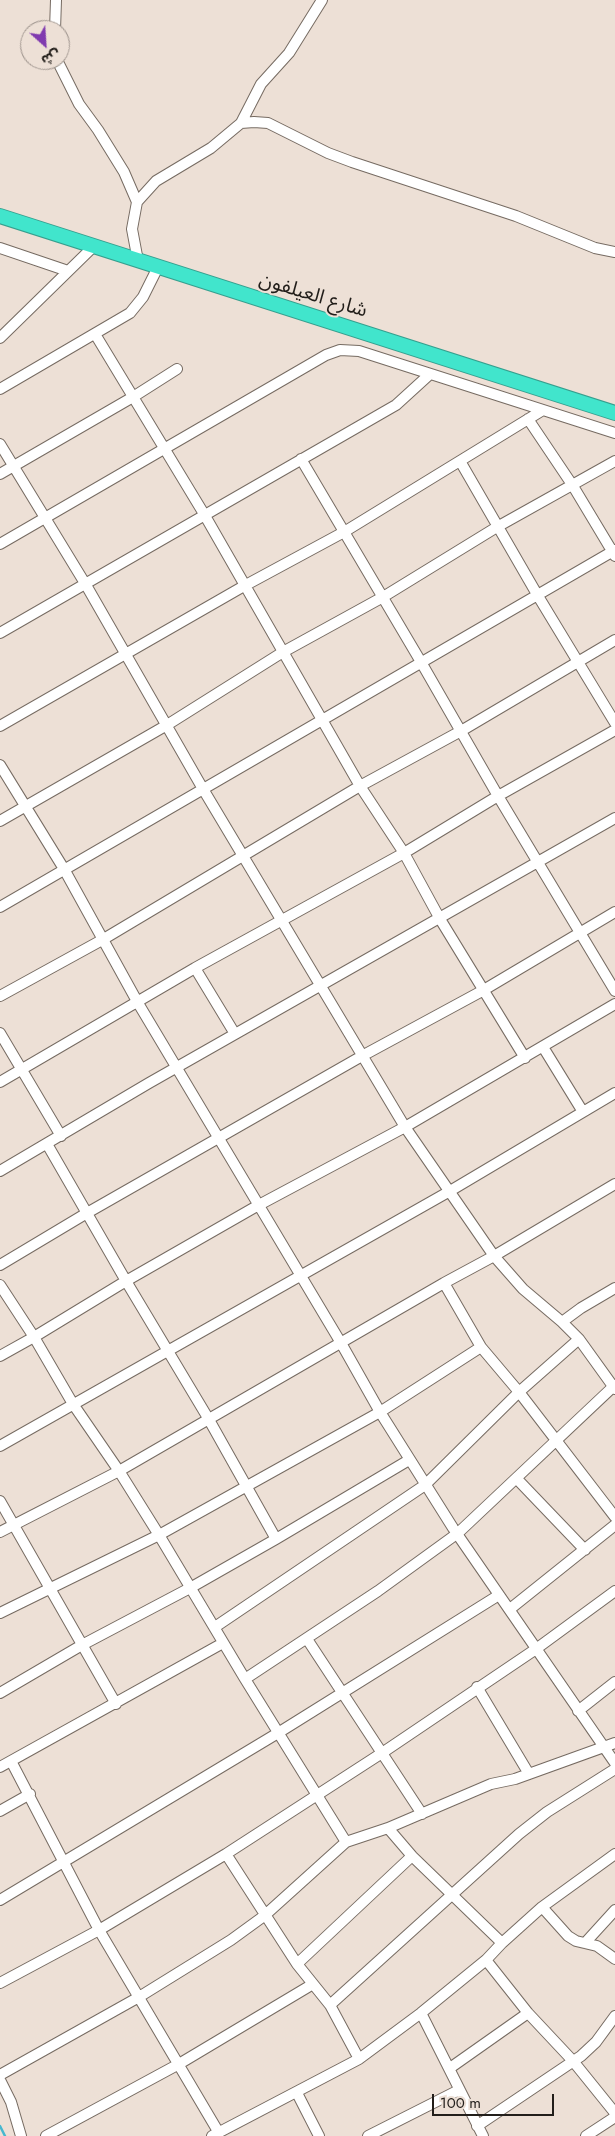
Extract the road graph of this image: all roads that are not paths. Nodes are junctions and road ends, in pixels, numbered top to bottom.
1 (56, 0) edge
2 (322, 0) edge
3 (55, 20) edge
4 (63, 70) edge
5 (241, 123) junction
6 (137, 202) junction
7 (0, 216) edge
8 (94, 246) junction
9 (1, 249) edge
10 (615, 252) edge
11 (138, 260) junction
12 (158, 267) junction
13 (68, 271) junction
14 (95, 334) junction
15 (0, 338) edge
16 (177, 369) dead end
17 (430, 374) junction
18 (0, 389) edge
19 (133, 397) junction
20 (542, 410) junction
21 (615, 413) edge
22 (528, 419) junction
23 (615, 433) edge
24 (0, 444) edge
25 (164, 449) junction
26 (301, 459) junction
27 (460, 461) junction
28 (615, 462) edge
29 (14, 466) junction
30 (0, 474) edge
31 (573, 486) junction
32 (204, 514) junction
33 (45, 518) junction
34 (497, 527) junction
35 (344, 532) junction
36 (0, 544) edge
37 (614, 553) edge
38 (86, 585) junction
39 (244, 586) junction
40 (538, 596) junction
41 (383, 597) junction
42 (0, 633) edge
43 (615, 640) edge
44 (283, 652) junction
45 (126, 656) junction
46 (422, 662) junction
47 (578, 662) junction
48 (322, 720) junction
49 (615, 723) edge
50 (167, 724) junction
51 (0, 726) edge
52 (615, 730) edge
53 (461, 731) junction
54 (0, 765) edge
55 (360, 786) junction
56 (203, 789) junction
57 (498, 796) junction
58 (25, 806) junction
59 (615, 818) edge
60 (0, 820) edge
61 (404, 853) junction
62 (244, 855) junction
63 (538, 863) junction
64 (64, 869) junction
65 (0, 906) edge
66 (615, 912) edge
67 (440, 919) junction
68 (283, 921) junction
69 (581, 933) junction
70 (102, 940) junction
71 (195, 968) junction
72 (321, 986) junction
73 (482, 991) junction
74 (615, 991) edge
75 (0, 996) edge
76 (138, 1003) junction
77 (615, 1004) edge
78 (0, 1033) edge
79 (235, 1034) junction
80 (543, 1047) junction
81 (362, 1056) junction
82 (525, 1058) junction
83 (177, 1068) junction
84 (22, 1070) junction
85 (0, 1082) edge
86 (615, 1093) edge
87 (583, 1112) junction
88 (405, 1127) junction
89 (60, 1136) junction
90 (217, 1139) junction
91 (47, 1144) junction
92 (0, 1171) edge
93 (615, 1184) edge
94 (450, 1191) junction
95 (257, 1206) junction
96 (87, 1213) junction
97 (494, 1256) junction
98 (0, 1265) edge
99 (300, 1275) junction
100 (126, 1281) junction
101 (444, 1282) junction
102 (0, 1285) edge
103 (615, 1288) edge
104 (562, 1322) junction
105 (34, 1338) junction
106 (579, 1339) junction
107 (341, 1343) junction
108 (481, 1347) junction
109 (168, 1352) junction
110 (0, 1356) edge
111 (614, 1387) edge
112 (519, 1392) junction
113 (73, 1404) junction
114 (380, 1412) junction
115 (208, 1418) junction
116 (557, 1441) junction
117 (0, 1446) edge
118 (409, 1460) junction
119 (119, 1471) junction
120 (517, 1479) junction
121 (425, 1484) junction
122 (247, 1486) junction
123 (0, 1501) edge
124 (615, 1517) edge
125 (15, 1525) junction
126 (615, 1525) edge
127 (0, 1532) edge
128 (458, 1533) junction
129 (159, 1535) junction
130 (276, 1539) junction
131 (585, 1550) junction
132 (190, 1588) junction
133 (51, 1589) junction
134 (615, 1591) edge
135 (500, 1595) junction
136 (510, 1610) junction
137 (0, 1613) edge
138 (214, 1627) junction
139 (307, 1639) junction
140 (223, 1644) junction
141 (82, 1645) junction
142 (536, 1649) junction
143 (245, 1679) junction
144 (615, 1682) edge
145 (477, 1688) junction
146 (343, 1692) junction
147 (0, 1693) edge
148 (116, 1704) junction
149 (578, 1711) junction
150 (278, 1733) junction
151 (615, 1743) edge
152 (603, 1748) junction
153 (382, 1753) junction
154 (11, 1761) junction
155 (615, 1763) edge
156 (0, 1767) edge
157 (615, 1769) edge
158 (529, 1774) junction
159 (30, 1794) junction
160 (317, 1794) junction
161 (0, 1810) edge
162 (422, 1814) junction
163 (388, 1828) junction
164 (346, 1842) junction
165 (226, 1854) junction
166 (615, 1854) edge
167 (412, 1856) junction
168 (64, 1862) junction
169 (452, 1895) junction
170 (0, 1900) edge
171 (542, 1908) junction
172 (615, 1910) edge
173 (264, 1916) junction
174 (99, 1930) junction
175 (502, 1942) junction
176 (585, 1943) junction
177 (615, 1959) edge
178 (486, 1960) junction
179 (297, 1964) junction
180 (0, 1983) edge
181 (313, 1984) junction
182 (139, 1997) junction
183 (330, 2005) junction
184 (421, 2013) junction
185 (528, 2013) junction
186 (615, 2016) edge
187 (359, 2059) junction
188 (573, 2061) junction
189 (179, 2064) junction
190 (450, 2068) junction
191 (0, 2075) edge
192 (0, 2080) edge
193 (459, 2090) junction
194 (297, 2093) junction
195 (615, 2115) edge
196 (477, 2126) junction
197 (216, 2134) edge
198 (21, 2136) edge
199 (46, 2136) edge
200 (319, 2136) edge
201 (368, 2136) edge
202 (482, 2136) edge
203 (586, 2136) edge

1 - 3 street
2 - 5 street
4 - 6 street
5 - 6 street
5 - 10 street
6 - 11 street
7 - 8 highway, شارع العيلفون
8 - 11 highway, شارع العيلفون
8 - 13 street
9 - 13 street
11 - 12 highway, شارع العيلفون
12 - 14 street
12 - 21 highway, شارع العيلفون
13 - 15 street
14 - 18 street
14 - 19 street
16 - 19 street
17 - 20 street
17 - 25 street
17 - 26 street
19 - 25 street
19 - 29 street
20 - 22 street
20 - 23 street
22 - 27 street
22 - 31 street
24 - 29 street
25 - 32 street
25 - 33 street
26 - 32 street
26 - 35 street
27 - 34 street
27 - 35 street
28 - 31 street
29 - 30 street
29 - 33 street
31 - 34 street
31 - 37 street
32 - 38 street
32 - 39 street
33 - 36 street
33 - 38 street
34 - 40 street
34 - 41 street
35 - 39 street
35 - 41 street
37 - 40 street
38 - 42 street
38 - 45 street
39 - 44 street
39 - 45 street
40 - 46 street
40 - 47 street
41 - 44 street
41 - 46 street
43 - 47 street
44 - 48 street
44 - 50 street
45 - 50 street
45 - 51 street
46 - 48 street
46 - 53 street
47 - 49 street
47 - 53 street
48 - 55 street
48 - 56 street
50 - 56 street
50 - 58 street
52 - 57 street
53 - 55 street
53 - 57 street
54 - 58 street
55 - 61 street
55 - 62 street
56 - 62 street
56 - 64 street
57 - 61 street
57 - 63 street
58 - 60 street
58 - 64 street
59 - 63 street
61 - 67 street
61 - 68 street
62 - 68 street
62 - 70 street
63 - 67 street
63 - 69 street
64 - 65 street
64 - 70 street
66 - 69 street
67 - 72 street
67 - 73 street
68 - 71 street
68 - 72 street
69 - 73 street
69 - 74 street
70 - 75 street
70 - 76 street
71 - 76 street
71 - 79 street
72 - 79 street
72 - 81 street
73 - 81 street
73 - 82 street
76 - 83 street
76 - 84 street
77 - 80 street
78 - 84 street
79 - 83 street
80 - 82 street
80 - 87 street
81 - 88 street
81 - 90 street
82 - 88 street
83 - 89 street
83 - 90 street
84 - 85 street
84 - 89 street
86 - 87 street
87 - 94 street
88 - 94 street
88 - 95 street
89 - 91 street
90 - 95 street
90 - 96 street
91 - 92 street
91 - 96 street
93 - 97 street
94 - 97 street
94 - 99 street
95 - 99 street
95 - 100 street
96 - 98 street
96 - 100 street
97 - 101 street
97 - 104 street
99 - 107 street
99 - 109 street
100 - 105 street
100 - 109 street
101 - 107 street
101 - 108 street
102 - 105 street
103 - 104 street
104 - 106 street
105 - 110 street
105 - 113 street
106 - 111 street
106 - 112 street
107 - 114 street
107 - 115 street
108 - 112 street
108 - 114 street
109 - 113 street
109 - 115 street
111 - 116 street
112 - 116 street
112 - 121 street
113 - 117 street
113 - 119 street
114 - 118 street
114 - 122 street
115 - 119 street
115 - 122 street
116 - 120 street
116 - 124 street
118 - 121 street
118 - 130 street
119 - 125 street
119 - 129 street
120 - 128 street
120 - 131 street
121 - 128 street
121 - 138 street
122 - 129 street
122 - 130 street
123 - 125 street
125 - 127 street
125 - 133 street
126 - 131 street
128 - 135 street
128 - 139 street
129 - 132 street
129 - 133 street
130 - 132 street
131 - 136 street
132 - 138 street
132 - 141 street
133 - 137 street
133 - 141 street
134 - 142 street
135 - 136 street
135 - 146 street
136 - 142 street
138 - 140 street
139 - 143 street
139 - 146 street
140 - 143 street
140 - 148 street
141 - 147 street
141 - 148 street
142 - 145 street
142 - 149 street
143 - 150 street
144 - 149 street
145 - 153 street
145 - 158 street
146 - 150 street
146 - 153 street
148 - 154 street
149 - 152 street
150 - 160 street
150 - 168 street
151 - 152 street
152 - 155 street
152 - 158 street
153 - 160 street
153 - 162 street
154 - 156 street
154 - 159 street
157 - 169 street
158 - 162 street
159 - 161 street
159 - 168 street
160 - 164 street
160 - 165 street
162 - 163 street
163 - 164 street
163 - 167 street
164 - 173 street
165 - 173 street
165 - 174 street
166 - 171 street
167 - 169 street
167 - 179 street
168 - 170 street
168 - 174 street
169 - 175 street
169 - 183 street
171 - 175 street
171 - 176 street
172 - 176 street
173 - 179 street
173 - 182 street
174 - 180 street
174 - 182 street
175 - 178 street
176 - 177 street
178 - 184 street
178 - 185 street
179 - 181 street
181 - 183 street
181 - 189 street
182 - 189 street
182 - 191 street
183 - 187 street
184 - 187 street
184 - 190 street
185 - 188 street
185 - 190 street
186 - 188 street
187 - 194 street
188 - 195 street
188 - 196 street
189 - 197 street
189 - 199 street
190 - 193 street
192 - 198 street
193 - 196 street
193 - 201 street
194 - 197 street
194 - 200 street
195 - 203 street
196 - 202 street

